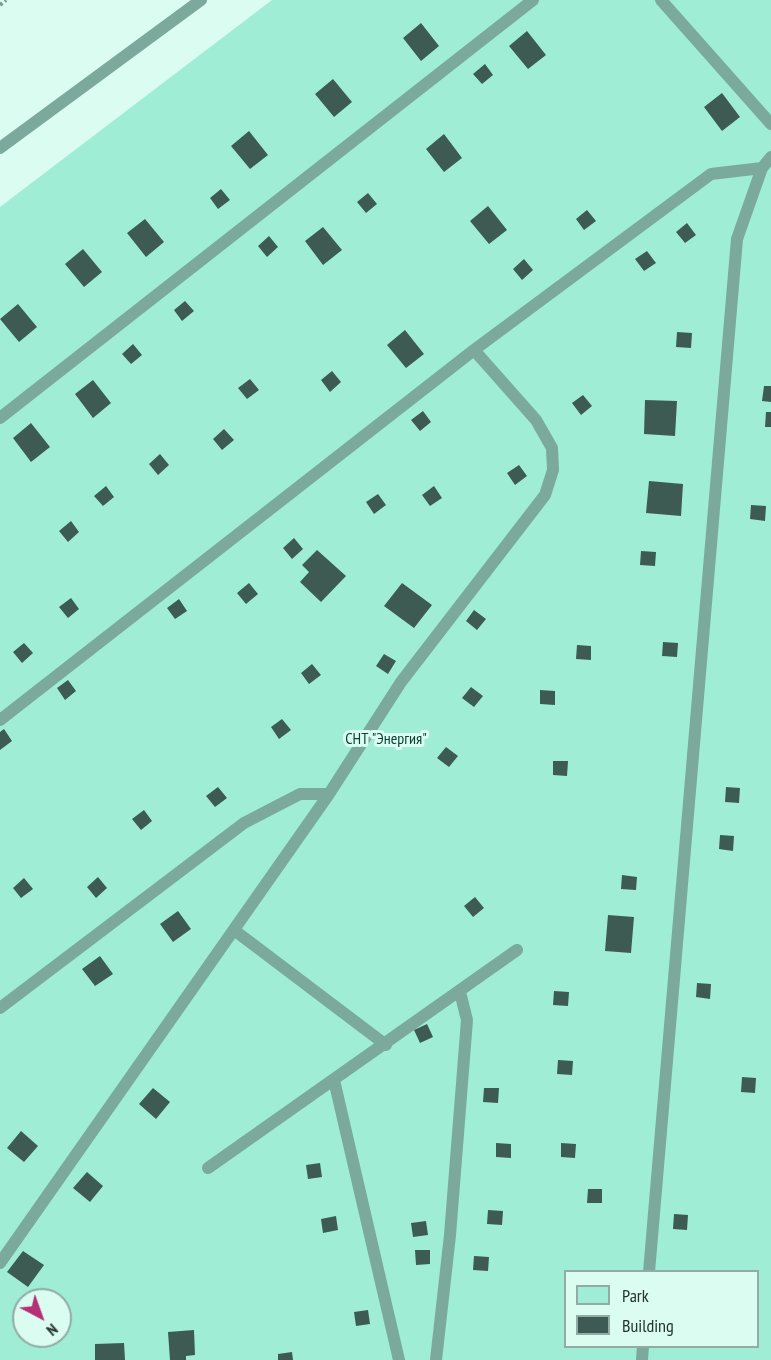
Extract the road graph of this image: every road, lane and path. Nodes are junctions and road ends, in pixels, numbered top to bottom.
1 (6, 0) edge
2 (201, 0) edge
3 (533, 0) edge
4 (661, 0) edge
5 (0, 4) edge
6 (771, 124) edge
7 (0, 148) edge
8 (771, 157) edge
9 (762, 168) junction
10 (474, 350) junction
11 (0, 418) edge
12 (0, 720) edge
13 (328, 794) junction
14 (234, 930) junction
15 (517, 950) dead end
16 (460, 992) junction
17 (0, 1008) edge
18 (386, 1045) junction
19 (334, 1080) junction
20 (208, 1168) dead end
21 (0, 1263) edge
22 (649, 1270) edge
23 (399, 1360) edge
24 (436, 1360) edge

1 - 5 path
2 - 7 lane
3 - 11 lane
4 - 6 lane
8 - 9 lane
9 - 10 lane
9 - 22 lane
10 - 12 lane
10 - 13 lane
13 - 14 lane
13 - 17 lane
14 - 18 lane
14 - 21 lane
15 - 16 lane
16 - 18 lane
16 - 24 lane
18 - 19 lane
19 - 20 lane
19 - 23 lane

